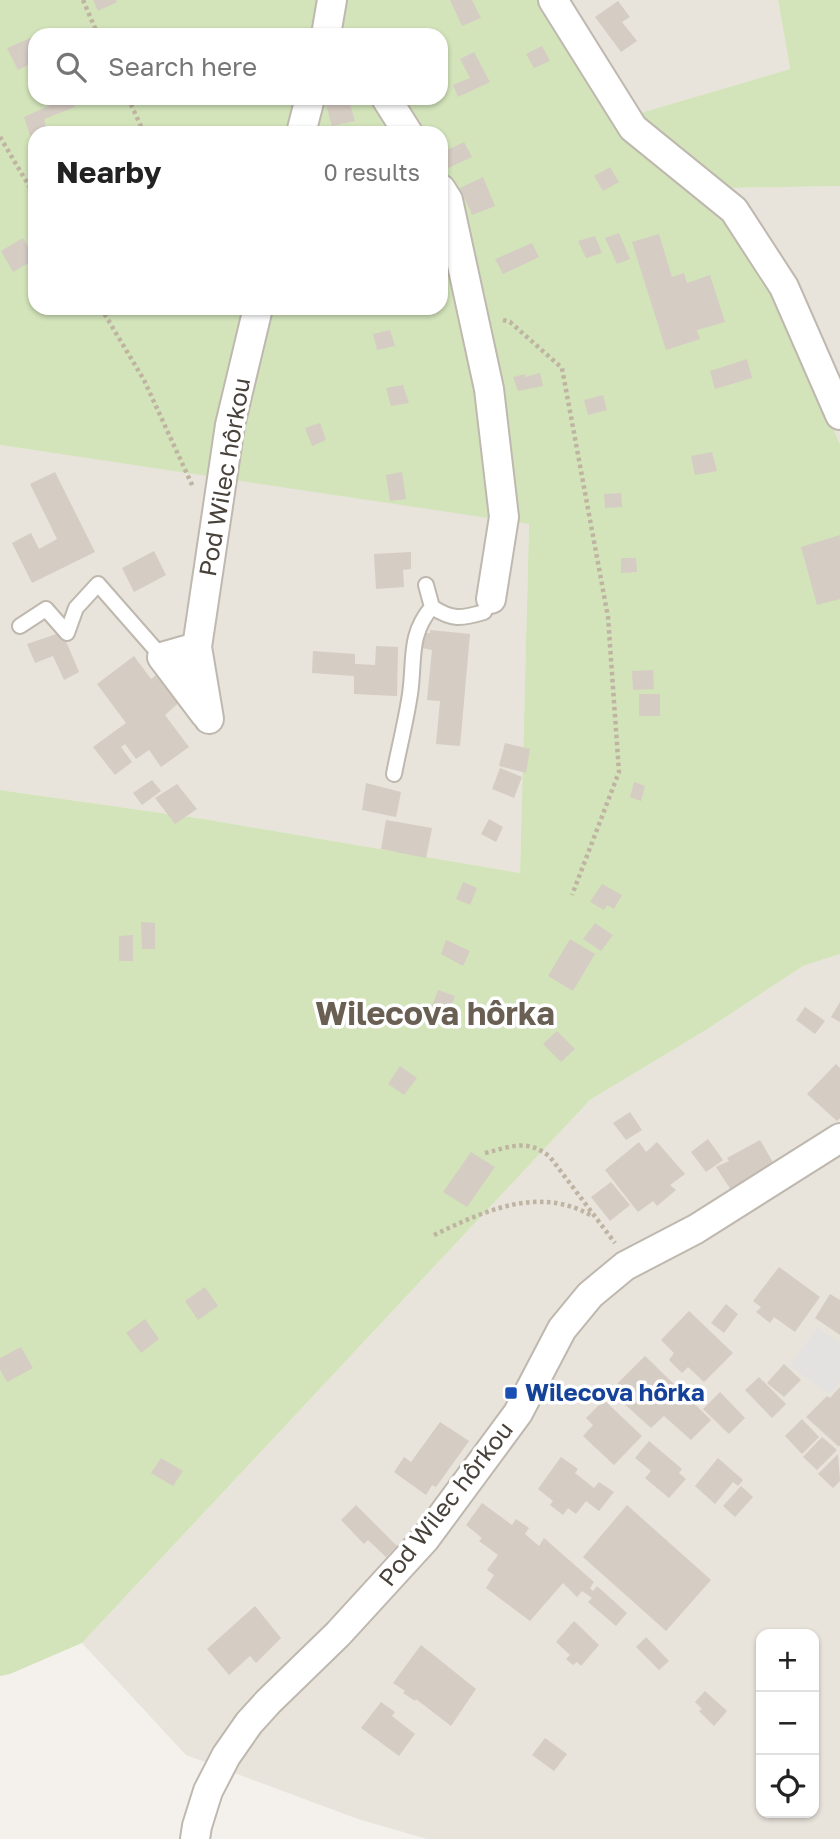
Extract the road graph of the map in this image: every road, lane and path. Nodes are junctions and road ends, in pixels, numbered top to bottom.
1 (83, 0) edge
2 (553, 0) edge
3 (95, 28) edge
4 (131, 105) edge
5 (308, 105) edge
6 (390, 105) edge
7 (141, 126) edge
8 (303, 126) edge
9 (404, 126) edge
10 (0, 137) edge
11 (28, 184) edge
12 (448, 201) edge
13 (472, 312) junction
14 (105, 315) edge
15 (256, 315) edge
16 (840, 415) edge
17 (217, 514) junction
18 (426, 585) dead end
19 (491, 599) joint
20 (432, 607) junction
21 (20, 626) dead end
22 (197, 647) junction
23 (162, 657) junction
24 (394, 774) dead end
25 (572, 895) dead end
26 (840, 1138) edge
27 (485, 1153) dead end
28 (435, 1235) dead end
29 (195, 1839) edge

1 - 3 path
2 - 16 street
4 - 7 path
5 - 8 street
6 - 9 street
10 - 11 path
12 - 13 street
13 - 19 street
13 - 25 path
14 - 17 path
15 - 17 street, Pod Wilec hôrkou
17 - 22 street, Pod Wilec hôrkou
18 - 20 lane
19 - 20 lane
20 - 24 lane
21 - 23 lane
22 - 23 street
22 - 23 street, Pod Wilec hôrkou
26 - 29 street, Pod Wilec hôrkou
27 - 28 path

